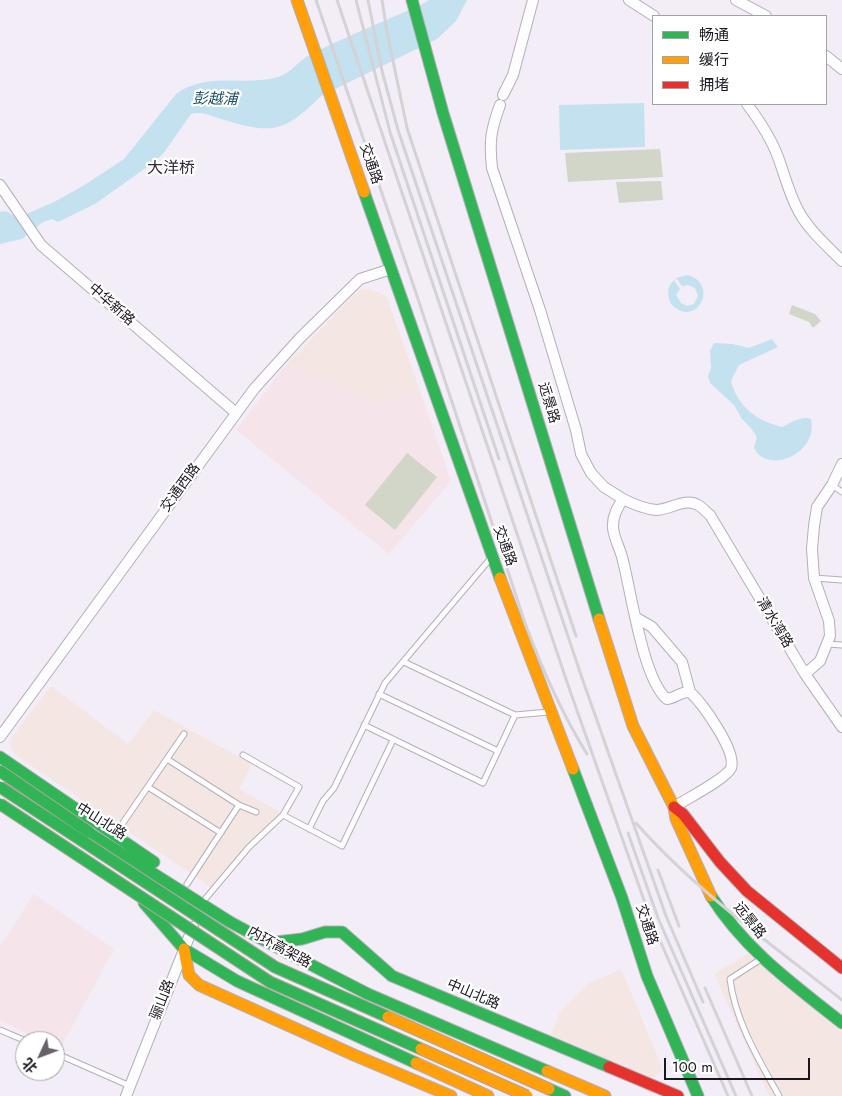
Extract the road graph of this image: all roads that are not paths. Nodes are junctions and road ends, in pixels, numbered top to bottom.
1 (297, 0) edge
2 (533, 0) edge
3 (629, 0) edge
4 (736, 0) edge
5 (413, 3) edge
6 (652, 15) edge
7 (764, 15) edge
8 (827, 57) edge
9 (842, 69) edge
10 (748, 105) edge
11 (2, 188) edge
12 (842, 261) edge
13 (391, 269) junction
14 (236, 413) junction
15 (842, 464) edge
16 (832, 485) junction
17 (842, 492) edge
18 (623, 499) junction
19 (492, 556) junction
20 (814, 578) junction
21 (842, 580) edge
22 (635, 617) junction
23 (827, 644) junction
24 (842, 645) edge
25 (404, 662) junction
26 (805, 674) junction
27 (690, 692) junction
28 (379, 694) junction
29 (551, 712) junction
30 (515, 715) junction
31 (364, 725) junction
32 (842, 727) edge
33 (184, 734) dead end
34 (0, 737) edge
35 (393, 740) junction
36 (498, 751) junction
37 (243, 755) dead end
38 (0, 757) edge
39 (167, 759) junction
40 (15, 767) junction
41 (0, 770) edge
42 (0, 774) edge
43 (0, 787) edge
44 (148, 787) junction
45 (23, 790) junction
46 (0, 804) edge
47 (240, 805) junction
48 (674, 807) junction
49 (0, 810) edge
50 (256, 812) dead end
51 (283, 815) junction
52 (309, 829) junction
53 (221, 833) junction
54 (114, 835) junction
55 (42, 845) dead end
56 (144, 861) junction
57 (186, 884) junction
58 (204, 901) junction
59 (264, 940) junction
60 (184, 949) junction
61 (762, 958) junction
62 (275, 967) junction
63 (842, 968) edge
64 (270, 982) junction
65 (842, 1023) edge
66 (0, 1030) edge
67 (15, 1036) edge
68 (65, 1057) edge
69 (130, 1086) junction
70 (126, 1096) edge
71 (451, 1096) edge
72 (488, 1096) edge
73 (526, 1096) edge
74 (565, 1096) edge
75 (605, 1096) edge
76 (678, 1096) edge
77 (698, 1096) edge
78 (779, 1096) edge

1 - 13 main road, 交通路
2 - 18 street
3 - 6 street
4 - 7 street
5 - 48 main road, 远景路
8 - 9 street
10 - 12 street
11 - 14 street, 中华新路
13 - 14 street, 交通西路
13 - 19 main road, 交通路
14 - 34 street, 交通西路
15 - 16 street
16 - 17 lane
16 - 20 street
18 - 22 street
18 - 26 street, 清水湾路
19 - 25 lane
19 - 29 main road, 交通路
20 - 21 lane
20 - 23 street
22 - 27 street
22 - 27 street
23 - 24 lane
23 - 26 street
25 - 28 lane
25 - 30 lane
26 - 32 street, 清水湾路
27 - 48 street
28 - 31 lane
28 - 36 lane
29 - 30 lane
29 - 77 main road, 交通路
30 - 36 lane
31 - 35 lane
31 - 52 lane
33 - 39 lane
35 - 36 lane
35 - 52 lane
37 - 51 lane
38 - 40 main road
39 - 44 lane
39 - 47 lane
40 - 45 main road
40 - 54 main road
41 - 62 main road, bridge
42 - 45 main road, 中山北路
43 - 62 main road, 内环高架路, bridge
44 - 53 lane
44 - 54 lane
45 - 56 main road, 中山北路
46 - 64 main road, bridge
47 - 50 lane
47 - 53 lane
48 - 61 main road, 远景路
48 - 63 main road, 远景路
49 - 60 main road
51 - 52 lane
51 - 58 lane
53 - 57 lane
54 - 56 main road
55 - 64 main road, bridge
56 - 57 main road
56 - 58 main road, 中山北路
57 - 58 main road
58 - 59 main road, 中山北路
58 - 60 street, 骊山路
59 - 75 main road, 中山北路
59 - 76 main road, 中山北路
60 - 69 street, 骊山路
60 - 71 main road
60 - 72 main road
61 - 65 main road, 远景路
61 - 78 lane
62 - 74 main road, 内环高架路, bridge
64 - 73 main road, bridge
66 - 67 lane
68 - 69 lane
69 - 70 street, 骊山路

